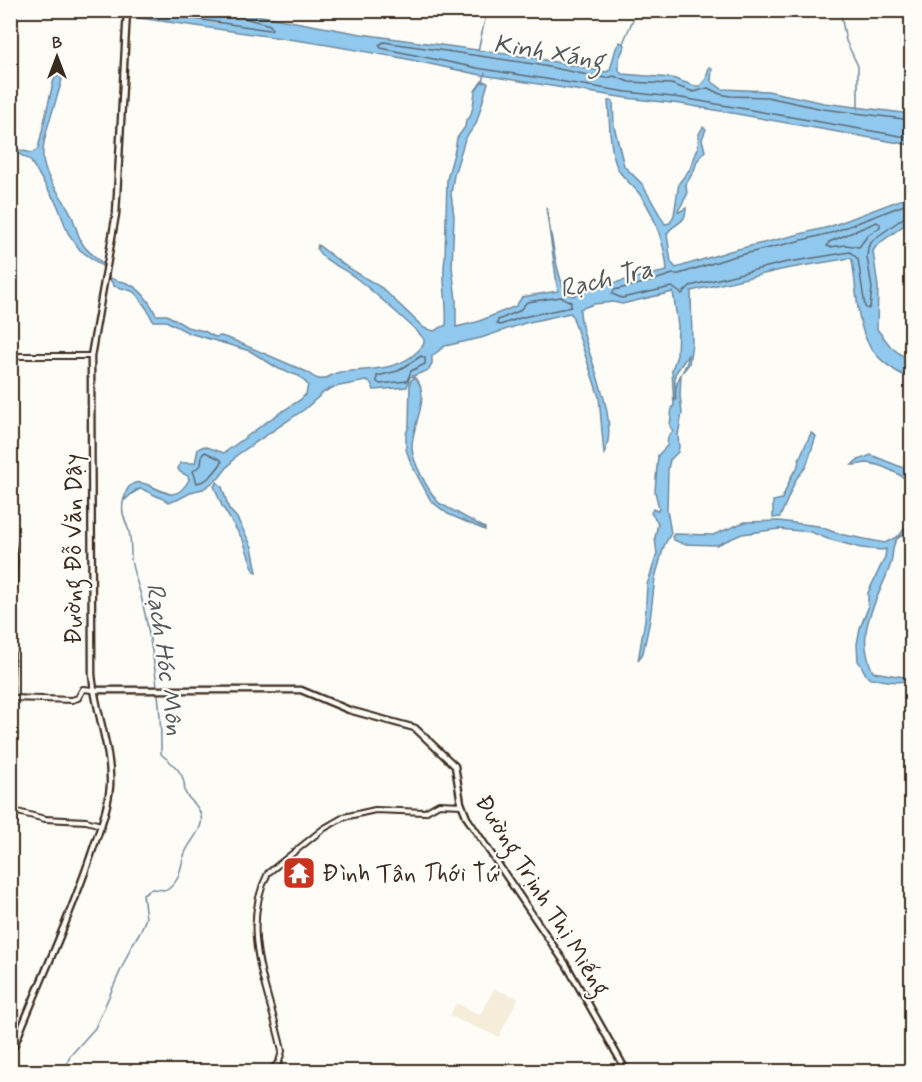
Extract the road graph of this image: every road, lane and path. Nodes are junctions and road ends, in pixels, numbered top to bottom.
1 (127, 10) edge
2 (10, 356) edge
3 (90, 356) junction
4 (10, 533) edge
5 (93, 690) junction
6 (12, 698) junction
7 (463, 805) junction
8 (11, 811) edge
9 (100, 825) junction
10 (10, 1056) edge
11 (268, 1071) edge
12 (627, 1071) edge

1 - 3 main road, Đường Đỗ Văn Dậy
2 - 3 street
3 - 5 main road, Đường Đỗ Văn Dậy
4 - 6 street
5 - 6 street
5 - 7 main road, Đường Trịnh Thị Miếng
5 - 9 main road, Đường Đỗ Văn Dậy
6 - 8 street
7 - 11 street
7 - 12 main road, Đường Trịnh Thị Miếng
8 - 9 street
9 - 10 main road, Đường Đỗ Văn Dậy

